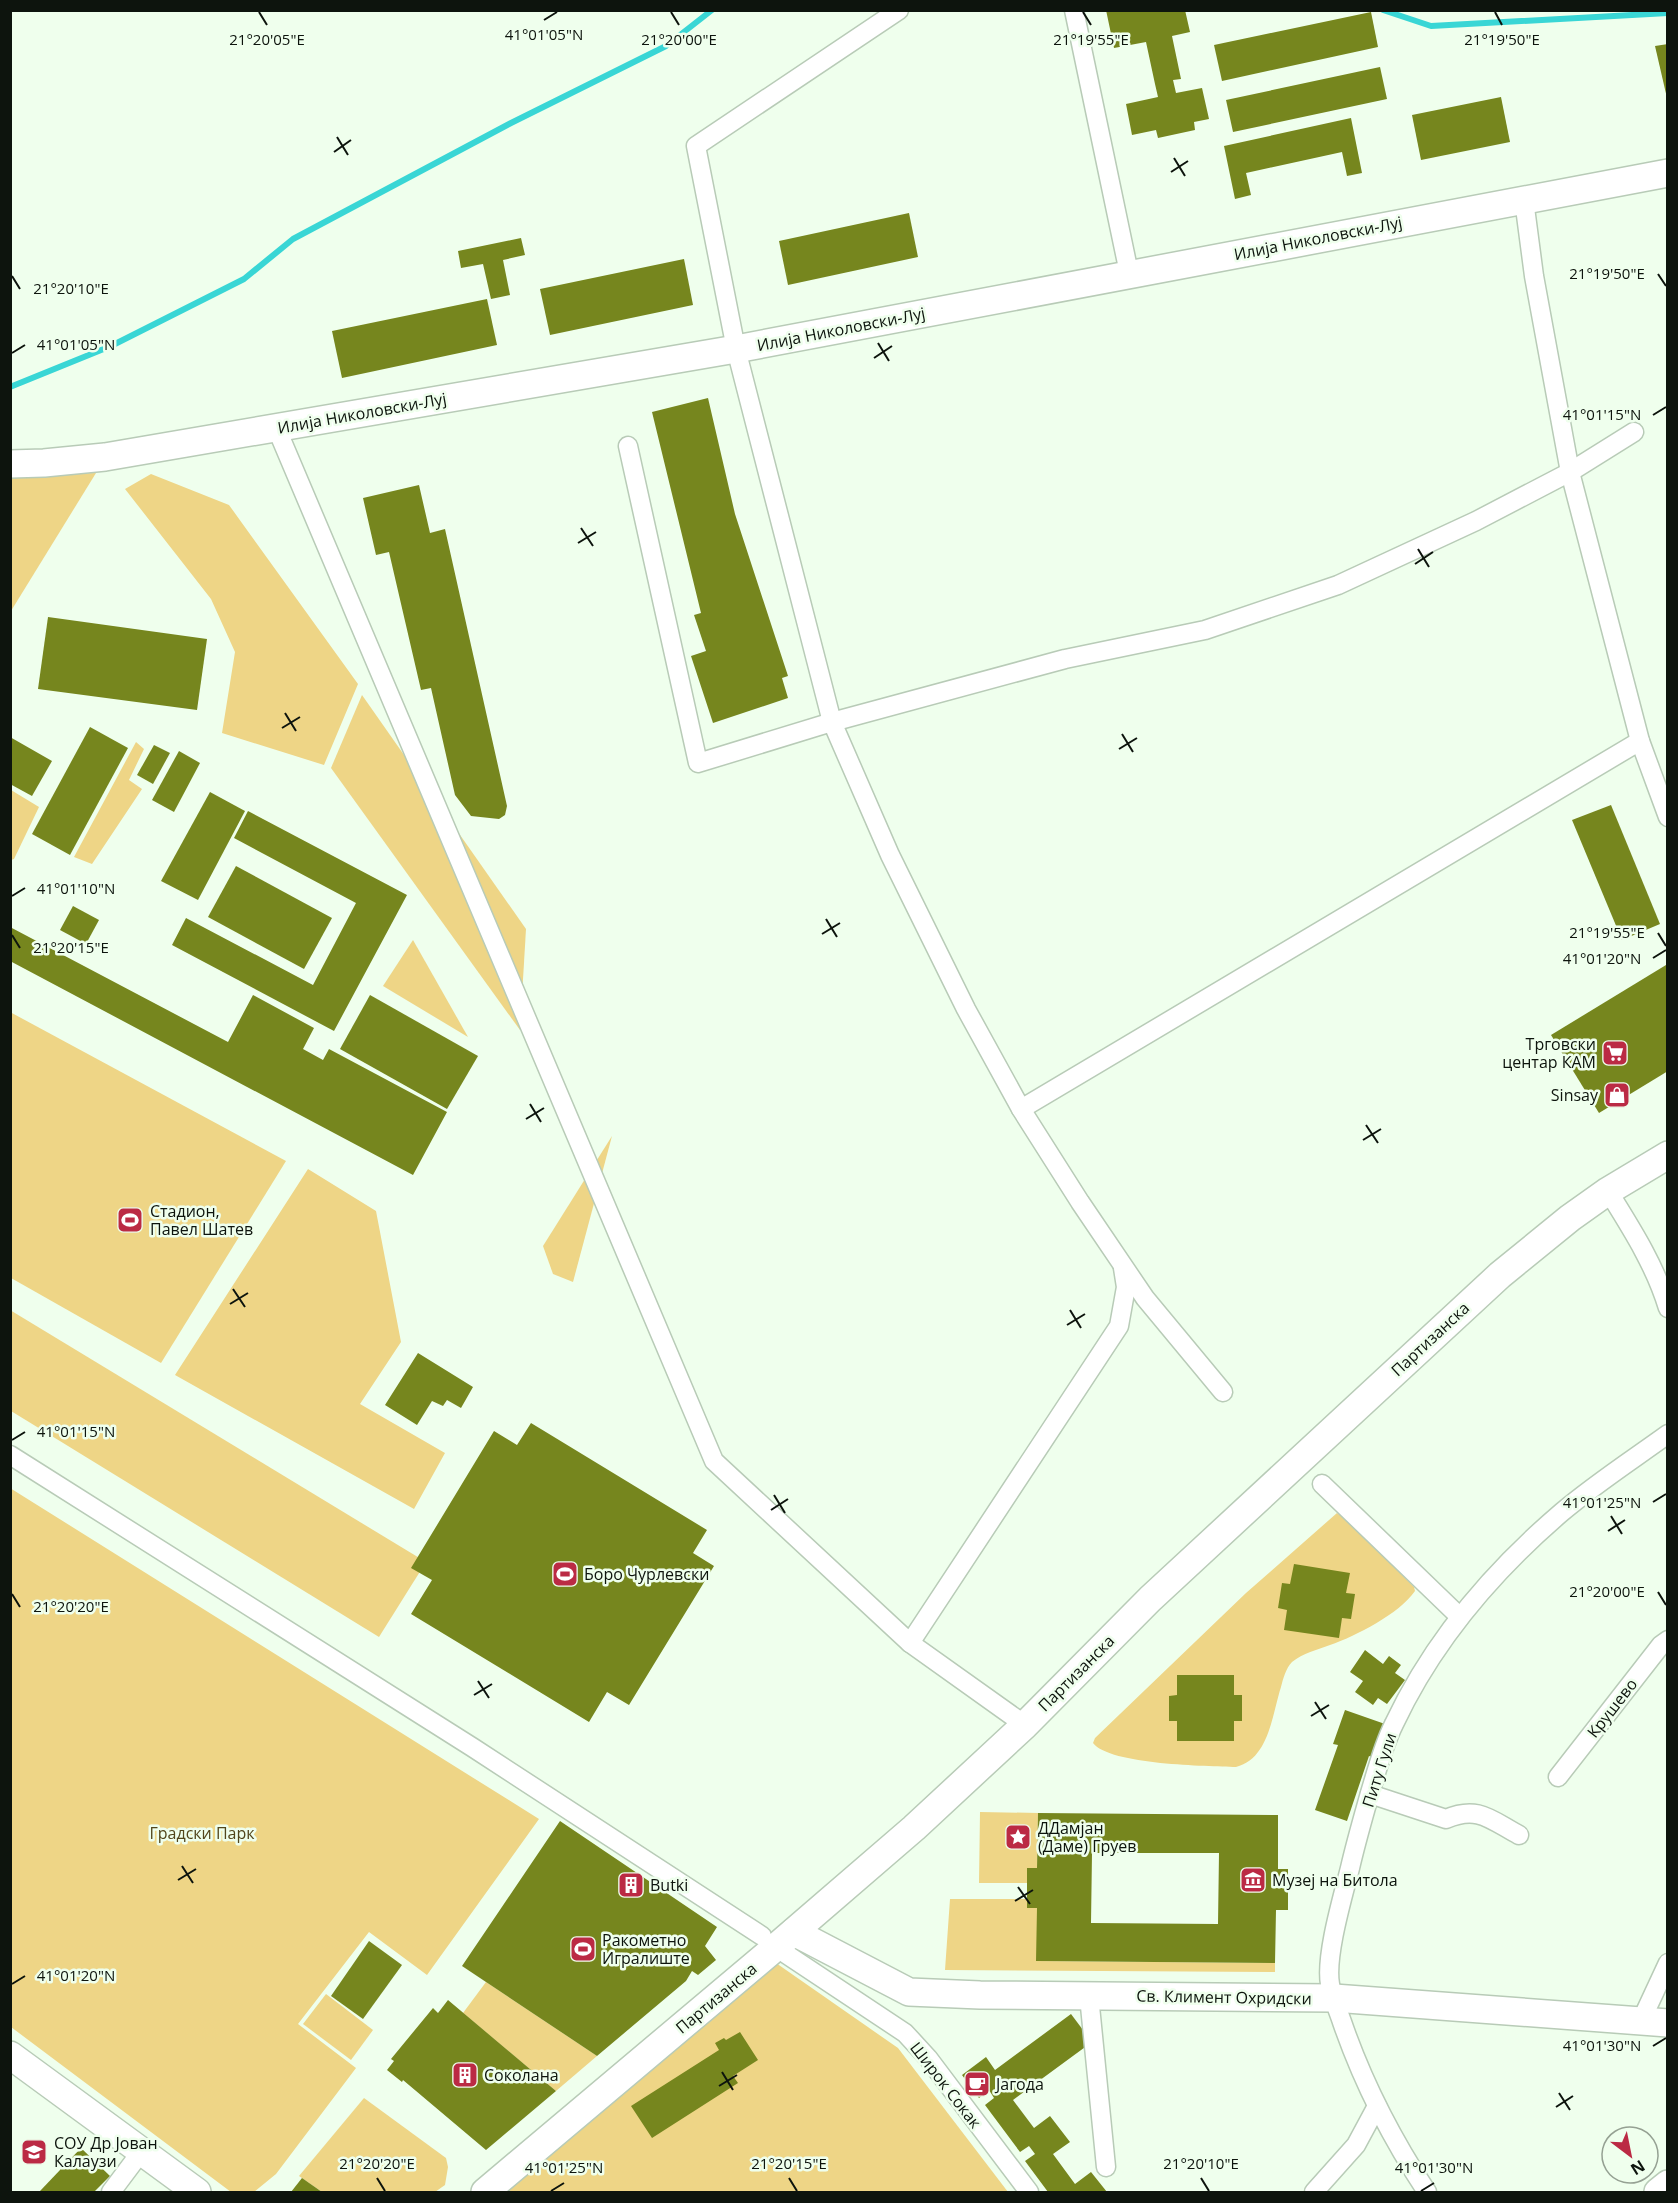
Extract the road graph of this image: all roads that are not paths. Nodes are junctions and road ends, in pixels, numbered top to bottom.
1 (899, 10) edge
2 (1074, 10) edge
3 (1668, 173) edge
4 (1524, 200) junction
5 (1129, 273) junction
6 (735, 349) junction
7 (276, 427) junction
8 (1635, 432) dead end
9 (628, 446) dead end
10 (10, 464) edge
11 (1570, 472) junction
12 (832, 722) junction
13 (1640, 741) junction
14 (1668, 817) edge
15 (1021, 1109) junction
16 (1668, 1155) edge
17 (1608, 1191) junction
18 (1122, 1263) junction
19 (1668, 1308) edge
20 (1223, 1392) dead end
21 (1668, 1434) edge
22 (10, 1455) edge
23 (1322, 1484) dead end
24 (1460, 1617) junction
25 (1668, 1640) edge
26 (910, 1643) junction
27 (1025, 1725) junction
28 (1558, 1777) dead end
29 (1370, 1794) junction
30 (1519, 1835) dead end
31 (762, 1936) dead end
32 (790, 1943) junction
33 (1668, 1964) edge
34 (1089, 1996) junction
35 (1334, 1998) junction
36 (1641, 2021) junction
37 (1668, 2023) edge
38 (10, 2055) edge
39 (1377, 2106) junction
40 (141, 2152) junction
41 (1107, 2167) dead end
42 (1668, 2184) edge
43 (111, 2193) edge
44 (197, 2193) edge
45 (485, 2193) edge
46 (1029, 2193) edge
47 (1314, 2193) edge
48 (1427, 2193) edge
49 (1658, 2193) edge

1 - 6 street
2 - 5 street
3 - 4 street, Илија Николовски-Луј
4 - 5 street, Илија Николовски-Луј
4 - 11 street
5 - 6 street, Илија Николовски-Луј
6 - 7 street, Илија Николовски-Луј
6 - 12 street
7 - 10 street, Илија Николовски-Луј
7 - 26 street
8 - 11 street
9 - 12 street
11 - 12 street
11 - 13 street
12 - 15 street
13 - 14 street
13 - 15 street
15 - 18 street
16 - 17 street, Партизанска
17 - 19 street
17 - 27 street, Партизанска
18 - 20 street
18 - 26 street
21 - 24 street, Питу Гули
22 - 31 street
23 - 24 street
24 - 29 street, Питу Гули
25 - 28 street, Крушево
26 - 27 street
27 - 32 street, Партизанска
29 - 30 street
29 - 35 street, Питу Гули
32 - 34 street, Св. Климент Охридски
32 - 45 street, Партизанска
32 - 46 street, Широк Сокак
33 - 36 street
34 - 35 street, Св. Климент Охридски
34 - 41 street
35 - 36 street, Св. Климент Охридски
35 - 39 street, Питу Гули
36 - 37 street, Св. Климент Охридски
38 - 40 street
39 - 47 street
39 - 48 street, Питу Гули
40 - 43 street
40 - 44 street
42 - 49 street

